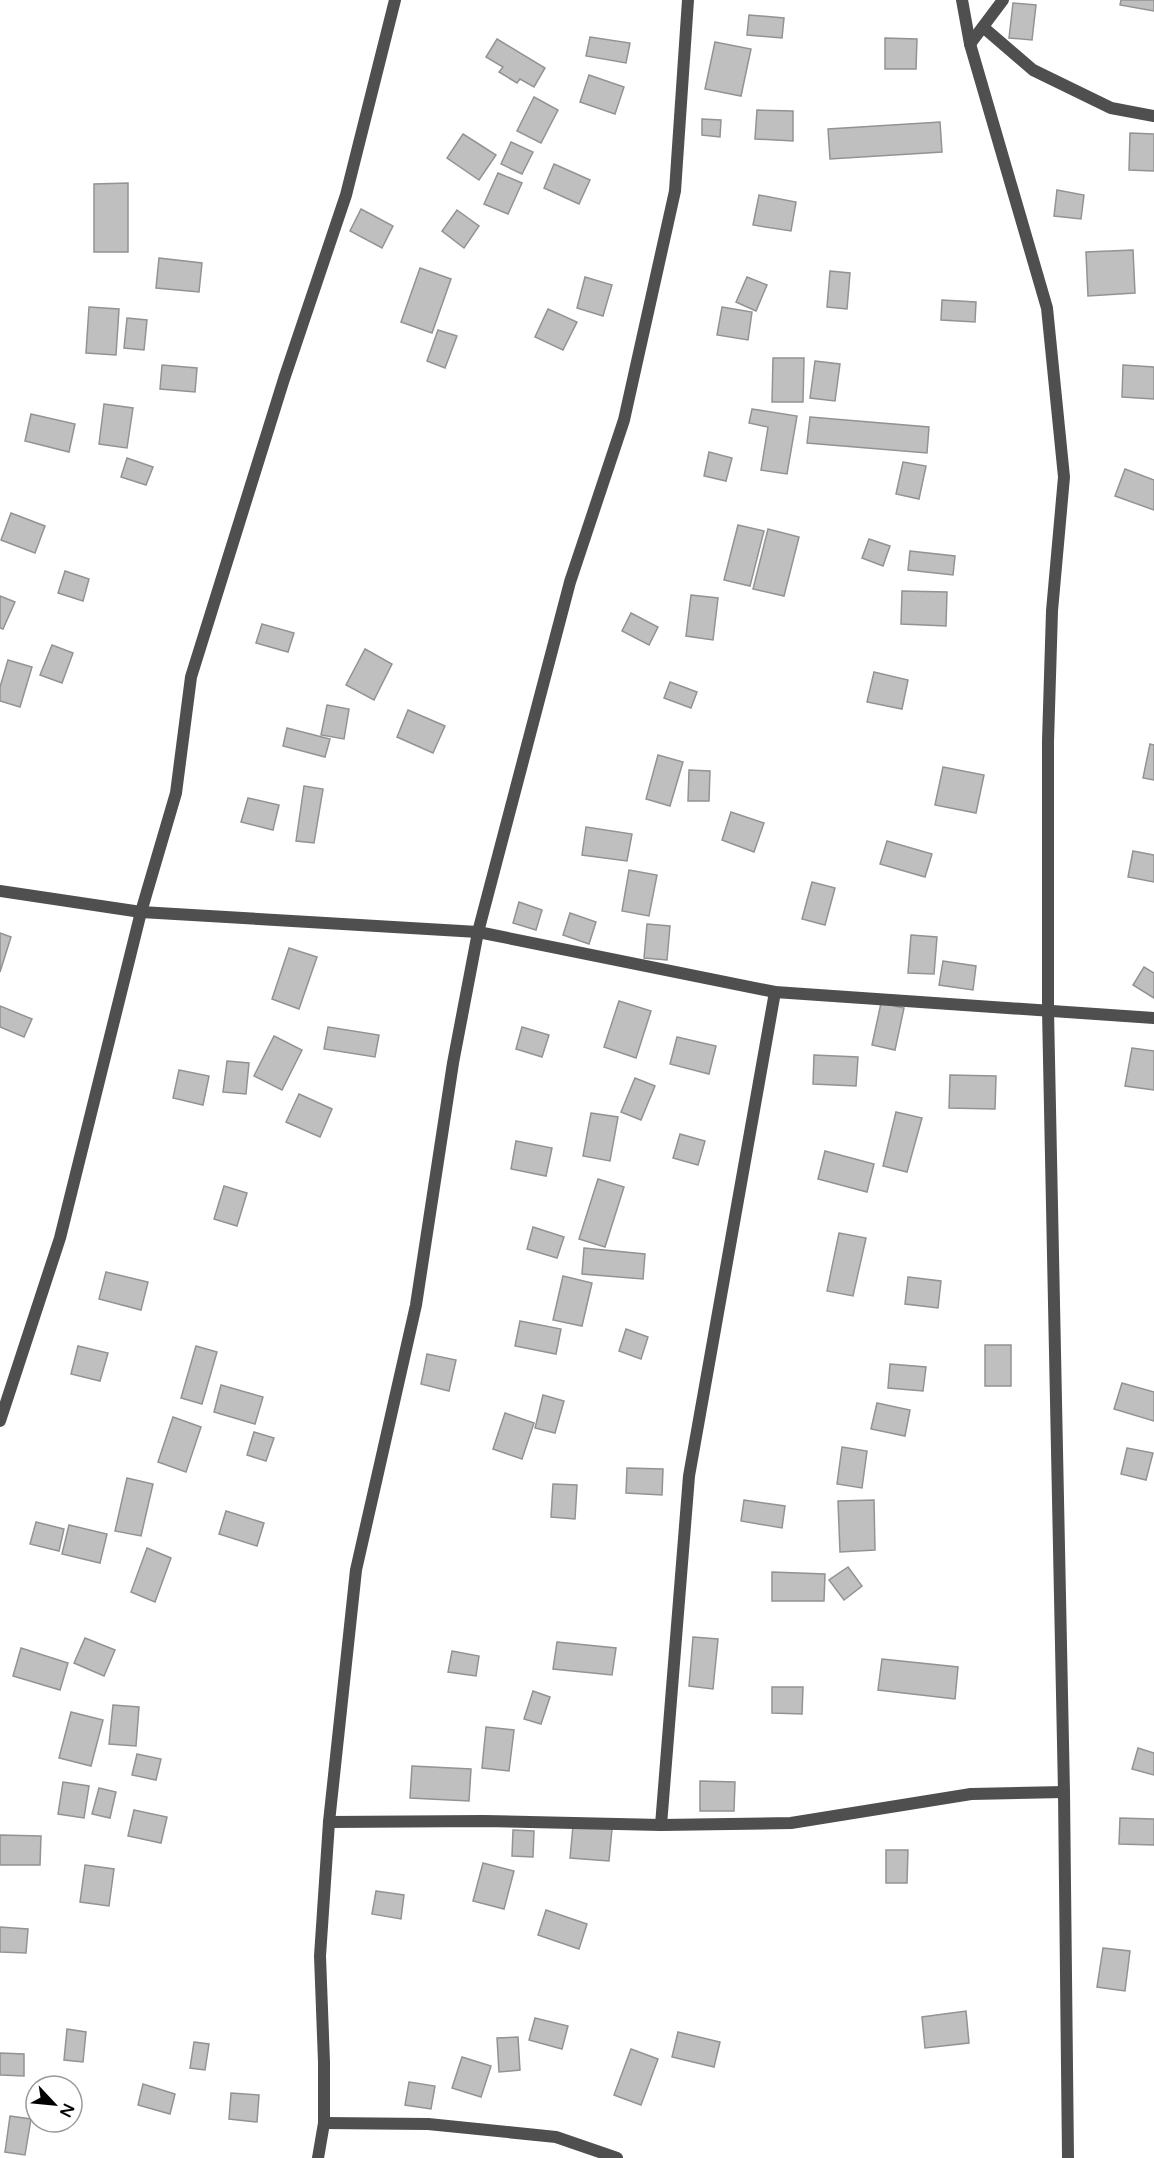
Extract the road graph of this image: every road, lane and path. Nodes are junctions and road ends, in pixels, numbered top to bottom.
1 (395, 0) edge
2 (688, 0) edge
3 (962, 0) edge
4 (1003, 0) edge
5 (983, 27) junction
6 (970, 44) junction
7 (1154, 116) edge
8 (0, 891) edge
9 (141, 912) junction
10 (478, 932) junction
11 (775, 992) junction
12 (1048, 1010) junction
13 (1154, 1018) edge
14 (0, 1421) edge
15 (1064, 1792) junction
16 (329, 1822) junction
17 (661, 1825) junction
18 (324, 2123) junction
19 (318, 2158) edge
20 (617, 2158) edge
21 (1068, 2158) edge

1 - 9 street
2 - 10 street
3 - 6 street
4 - 5 street
5 - 6 street
5 - 7 street
6 - 12 street
8 - 9 street
9 - 10 street
9 - 14 street
10 - 11 street
10 - 16 street
11 - 12 street
11 - 17 street
12 - 13 street
12 - 15 street
15 - 17 street
15 - 21 street
16 - 17 street
16 - 18 street
18 - 19 street
18 - 20 street

